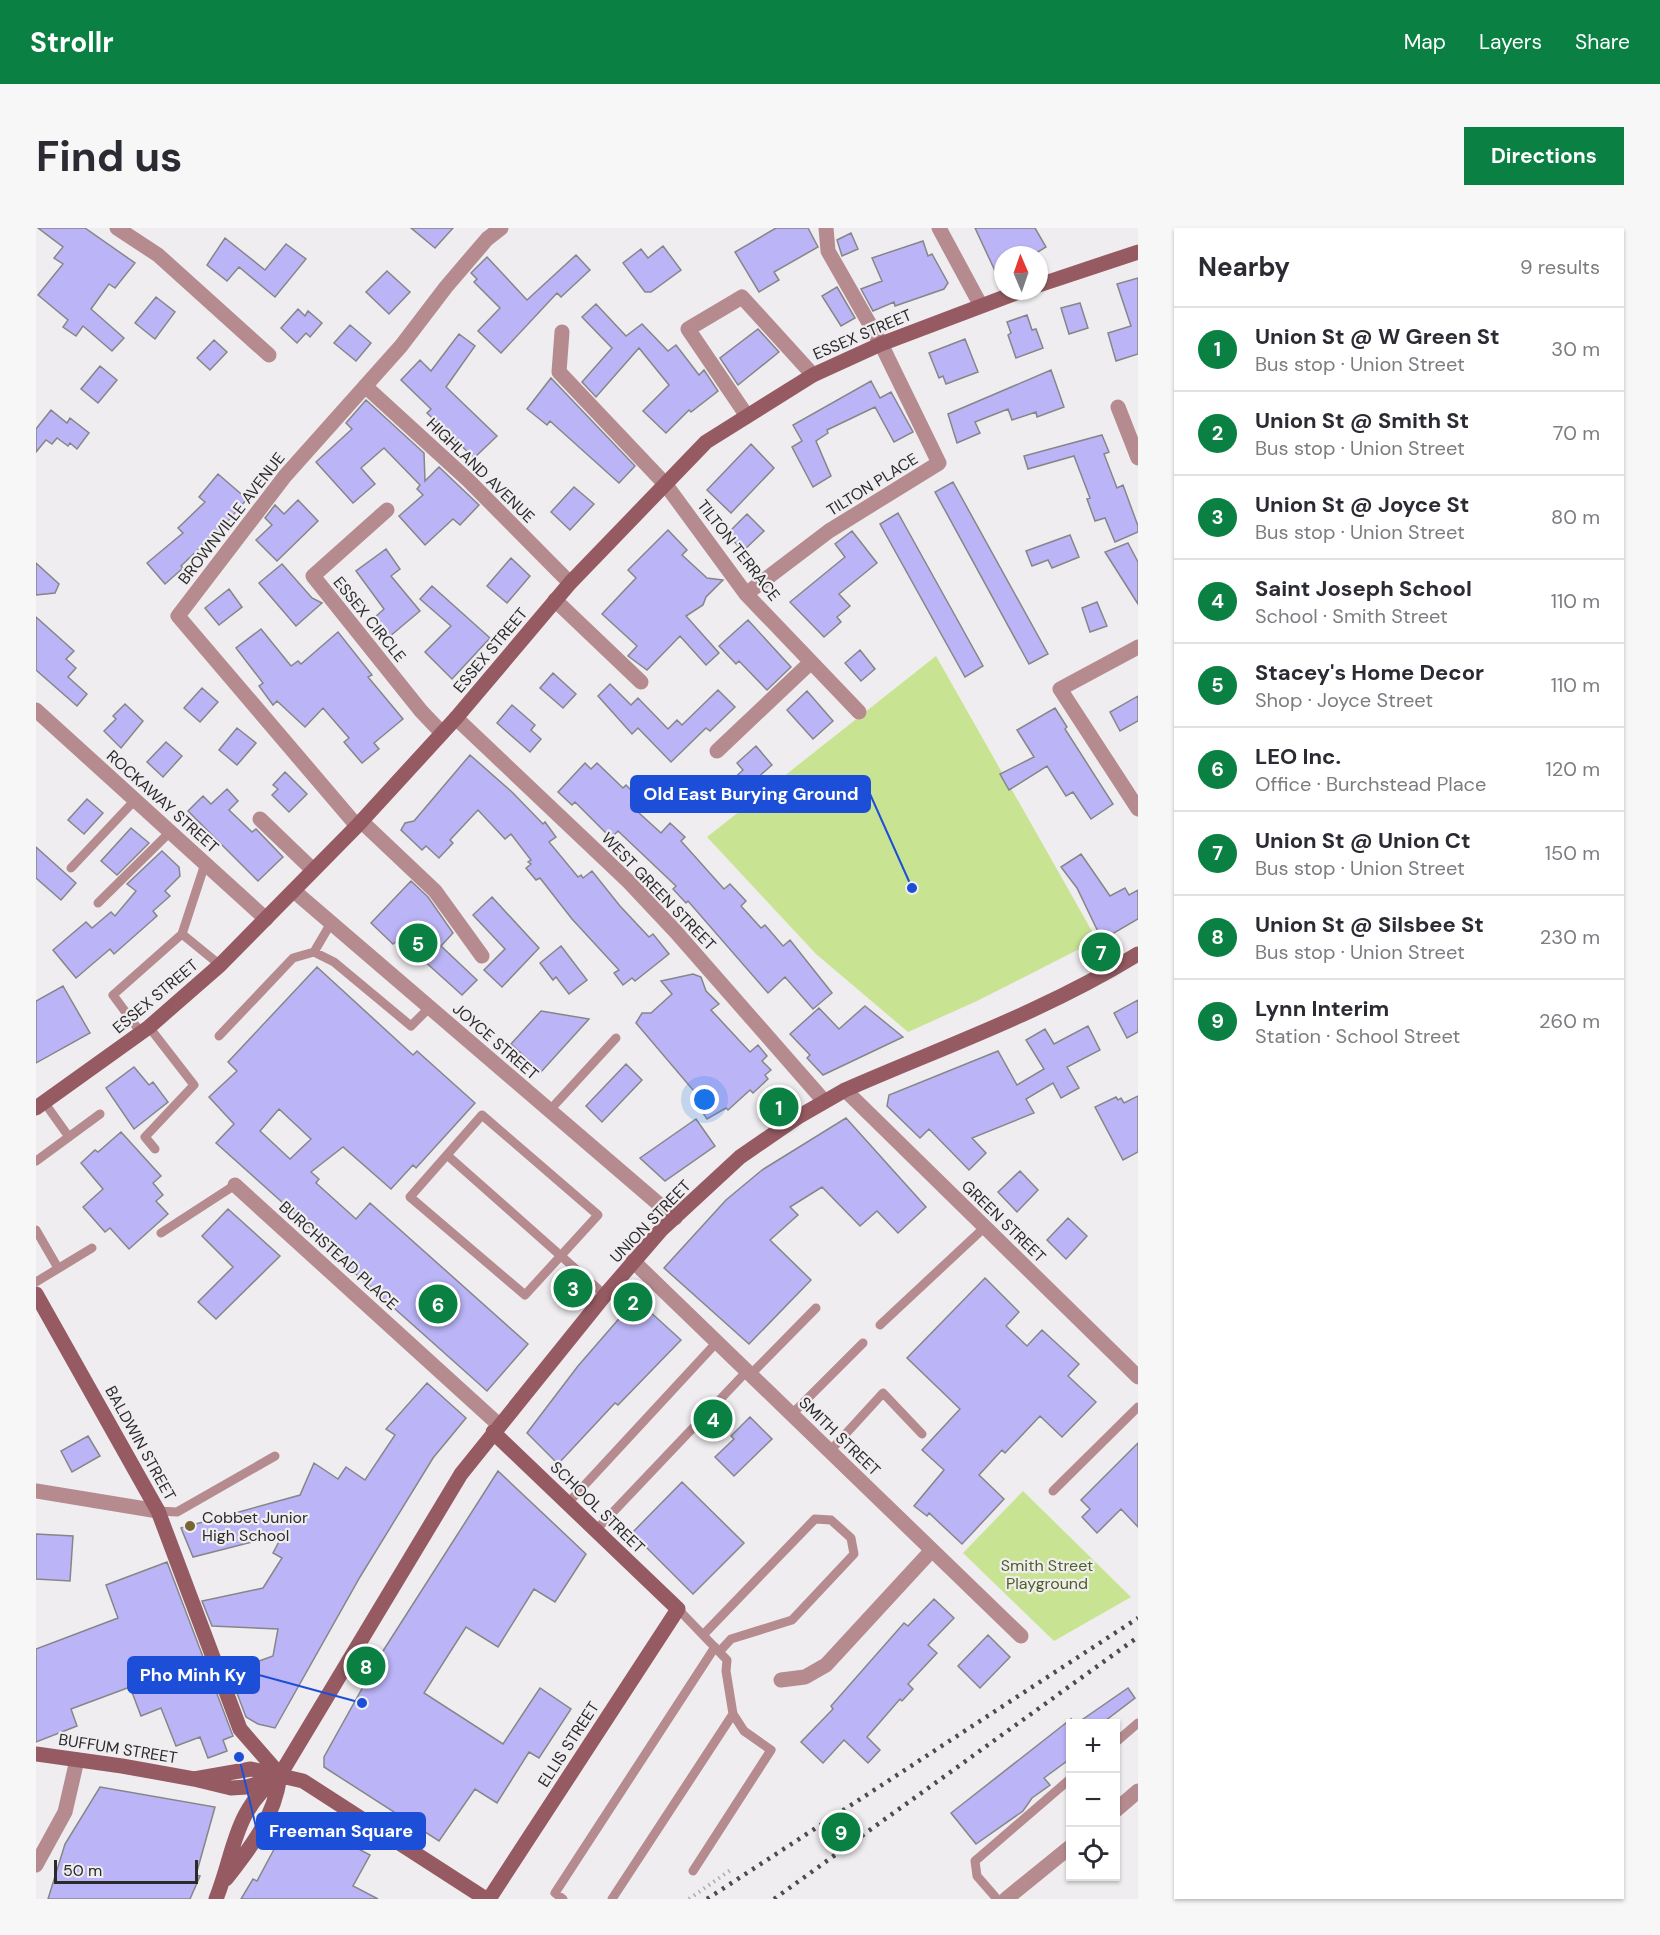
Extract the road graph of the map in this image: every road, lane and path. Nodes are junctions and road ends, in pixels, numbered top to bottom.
1 (117, 228) edge
2 (826, 228) edge
3 (939, 228) edge
4 (493, 230) edge
5 (1138, 252) edge
6 (1048, 282) edge
7 (994, 300) edge
8 (980, 304) junction
9 (562, 332) dead end
10 (881, 344) junction
11 (269, 355) dead end
12 (813, 375) junction
13 (364, 386) junction
14 (1118, 407) dead end
15 (747, 416) junction
16 (1138, 458) edge
17 (666, 485) junction
18 (387, 510) dead end
19 (570, 583) junction
20 (746, 594) junction
21 (555, 600) junction
22 (1138, 647) edge
23 (811, 662) junction
24 (641, 682) dead end
25 (36, 710) edge
26 (859, 712) dead end
27 (456, 718) junction
28 (442, 733) junction
29 (717, 751) dead end
30 (135, 800) junction
31 (1138, 809) edge
32 (260, 819) dead end
33 (359, 824) junction
34 (170, 832) junction
35 (205, 864) junction
36 (71, 868) dead end
37 (314, 870) junction
38 (294, 891) junction
39 (98, 903) dead end
40 (266, 919) junction
41 (331, 923) junction
42 (182, 934) junction
43 (314, 952) junction
44 (1138, 954) edge
45 (482, 956) dead end
46 (220, 965) junction
47 (429, 1008) junction
48 (145, 1030) junction
49 (219, 1035) dead end
50 (616, 1038) dead end
51 (845, 1090) junction
52 (824, 1101) junction
53 (40, 1105) edge
54 (549, 1111) junction
55 (100, 1114) dead end
56 (69, 1137) junction
57 (155, 1149) dead end
58 (447, 1155) junction
59 (36, 1161) edge
60 (235, 1185) joint
61 (675, 1218) junction
62 (985, 1227) junction
63 (36, 1230) edge
64 (161, 1233) dead end
65 (92, 1248) dead end
66 (561, 1255) junction
67 (633, 1261) junction
68 (58, 1269) junction
69 (36, 1282) edge
70 (36, 1294) edge
71 (605, 1295) junction
72 (816, 1308) dead end
73 (880, 1324) dead end
74 (717, 1342) junction
75 (863, 1343) dead end
76 (749, 1373) junction
77 (1138, 1377) edge
78 (1138, 1407) edge
79 (792, 1414) junction
80 (496, 1428) junction
81 (922, 1434) dead end
82 (830, 1451) junction
83 (275, 1456) dead end
84 (36, 1491) edge
85 (1053, 1491) dead end
86 (568, 1503) junction
87 (158, 1511) junction
88 (596, 1530) junction
89 (932, 1550) junction
90 (678, 1609) junction
91 (703, 1635) junction
92 (1021, 1636) dead end
93 (717, 1649) junction
94 (781, 1680) dead end
95 (733, 1714) junction
96 (1138, 1723) edge
97 (1120, 1739) edge
98 (36, 1754) edge
99 (77, 1760) junction
100 (280, 1775) junction
101 (1066, 1783) edge
102 (1138, 1791) edge
103 (1120, 1807) edge
104 (1066, 1851) edge
105 (36, 1865) edge
106 (732, 1869) dead end
107 (693, 1871) dead end
108 (222, 1884) junction
109 (216, 1899) edge
110 (488, 1899) edge
111 (563, 1899) edge
112 (612, 1899) edge
113 (689, 1899) edge
114 (997, 1899) edge
115 (1006, 1899) edge

1 - 11 street
2 - 10 street
3 - 8 street
4 - 13 street, BROWNVILLE AVENUE
5 - 6 main road
7 - 8 main road, ESSEX STREET
8 - 10 main road, ESSEX STREET
9 - 17 street, TILTON TERRACE
10 - 12 main road, ESSEX STREET
10 - 20 street, TILTON PLACE
12 - 15 main road, ESSEX STREET
12 - 15 street
13 - 19 street, HIGHLAND AVENUE
13 - 33 street, BROWNVILLE AVENUE
14 - 16 street
15 - 17 main road, ESSEX STREET
17 - 19 main road, ESSEX STREET
17 - 20 street, TILTON TERRACE
18 - 28 street, ESSEX CIRCLE
19 - 21 main road, ESSEX STREET
20 - 23 street, TILTON TERRACE
21 - 24 street
21 - 27 main road, ESSEX STREET
22 - 31 street
23 - 26 street, TILTON TERRACE
23 - 29 street
25 - 30 street, ROCKAWAY STREET
27 - 28 main road, ESSEX STREET
27 - 52 street, WEST GREEN STREET
28 - 33 main road, ESSEX STREET
30 - 34 street, ROCKAWAY STREET
30 - 36 lane
32 - 37 street
33 - 37 main road, ESSEX STREET
33 - 45 street
34 - 35 street, ROCKAWAY STREET
34 - 39 lane
35 - 40 street, ROCKAWAY STREET
35 - 42 lane
37 - 38 main road, ESSEX STREET
38 - 40 main road, ESSEX STREET
38 - 41 street, JOYCE STREET
40 - 46 main road, ESSEX STREET
41 - 43 lane
41 - 47 street, JOYCE STREET
42 - 46 lane
42 - 48 lane
43 - 47 lane
43 - 49 lane
44 - 51 main road, UNION STREET
46 - 48 main road, ESSEX STREET
47 - 54 street, JOYCE STREET
48 - 53 main road, ESSEX STREET
48 - 57 lane
50 - 54 lane
51 - 52 main road, UNION STREET
51 - 62 street, GREEN STREET
52 - 61 main road, UNION STREET
53 - 56 lane
54 - 61 street, JOYCE STREET
55 - 56 lane
56 - 59 lane
58 - 66 lane
58 - 66 lane
58 - 66 lane
60 - 64 lane
60 - 80 street, BURCHSTEAD PLACE
61 - 67 main road, UNION STREET
62 - 73 lane
62 - 77 street, GREEN STREET
63 - 68 lane
65 - 68 lane
66 - 71 lane
67 - 71 main road, UNION STREET
67 - 74 street, SMITH STREET
68 - 69 lane
70 - 87 main road, BALDWIN STREET
71 - 80 main road, UNION STREET
72 - 76 lane
74 - 76 street, SMITH STREET
74 - 86 lane
75 - 79 lane
76 - 79 street, SMITH STREET
76 - 88 lane
78 - 85 lane
79 - 82 street, SMITH STREET
80 - 86 main road, SCHOOL STREET
80 - 100 main road, UNION STREET
81 - 82 lane
82 - 89 street, SMITH STREET
83 - 87 lane
84 - 87 street
86 - 88 main road, SCHOOL STREET
87 - 100 main road, BALDWIN STREET
88 - 90 main road, SCHOOL STREET
89 - 92 street, SMITH STREET
89 - 94 street
90 - 91 lane
90 - 110 main road, ELLIS STREET
91 - 93 lane
91 - 93 lane
93 - 95 lane
93 - 111 lane
95 - 107 lane
95 - 112 lane
96 - 97 lane
98 - 99 main road, BUFFUM STREET
99 - 100 main road, BUFFUM STREET
99 - 105 street
100 - 108 main road, UNION STREET
100 - 108 main road, UNION STREET
100 - 110 main road
101 - 114 lane
102 - 103 street
104 - 115 street
106 - 113 path
108 - 109 main road, UNION STREET

